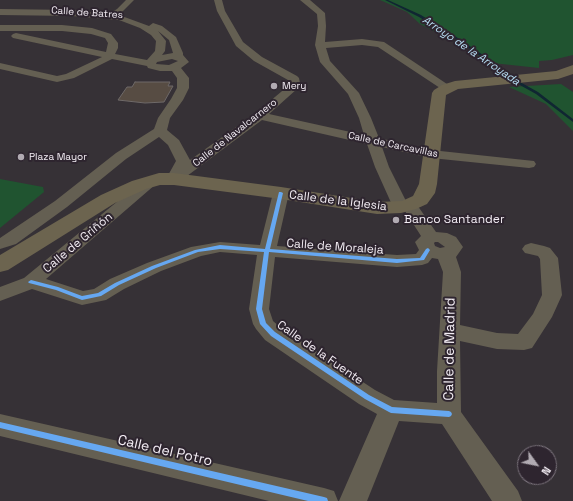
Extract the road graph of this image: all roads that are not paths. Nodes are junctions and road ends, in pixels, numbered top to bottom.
1 (130, 0) edge
2 (218, 0) edge
3 (304, 0) edge
4 (28, 3) dead end
5 (0, 11) edge
6 (17, 11) junction
7 (114, 15) junction
8 (0, 28) edge
9 (0, 33) edge
10 (320, 45) junction
11 (109, 56) junction
12 (153, 62) junction
13 (176, 62) junction
14 (0, 66) edge
15 (573, 69) edge
16 (446, 88) junction
17 (260, 116) junction
18 (160, 131) junction
19 (373, 141) junction
20 (432, 154) junction
21 (528, 164) dead end
22 (174, 180) junction
23 (150, 181) junction
24 (281, 193) junction
25 (405, 206) junction
26 (0, 244) edge
27 (435, 246) junction
28 (531, 249) dead end
29 (267, 252) junction
30 (0, 265) edge
31 (31, 282) junction
32 (0, 294) edge
33 (450, 331) junction
34 (391, 410) junction
35 (449, 414) junction
36 (0, 424) edge
37 (324, 501) edge
38 (353, 501) edge
39 (508, 501) edge

1 - 7 street
2 - 17 street, Calle de Navalcarnero
3 - 10 street
4 - 6 street
5 - 6 street, Calle de Batres
6 - 7 street, Calle de Batres
7 - 12 street, Calle de Batres
7 - 13 street, Calle de Batres
8 - 11 street
9 - 11 street
10 - 16 street
10 - 19 street, Calle de Madrid
11 - 12 street
11 - 14 street
12 - 13 street
13 - 18 street, Calle de Batres
15 - 16 main road
16 - 20 main road
17 - 19 street, Calle de Carcavillas
17 - 22 street, Calle de Navalcarnero
18 - 22 street
18 - 26 street
19 - 20 street, Calle de Carcavillas
19 - 25 street, Calle de Madrid
20 - 21 street, Calle de Carcavillas
20 - 25 main road
22 - 23 main road, Calle de la Iglesia
22 - 24 main road, Calle de la Iglesia
23 - 30 main road, Calle de la Iglesia
23 - 31 street, Calle de Griñón
24 - 25 main road, Calle de la Iglesia
24 - 29 street, Calle de la Fuente
25 - 27 street, Calle de Madrid
27 - 29 street, Calle de Moraleja
27 - 33 street, Calle de Madrid
28 - 33 street
29 - 31 street, Calle de Moraleja
29 - 34 street, Calle de la Fuente
31 - 32 street, Calle de Griñón
33 - 35 street, Calle de Madrid
34 - 35 street, Calle de la Fuente
34 - 38 street
35 - 39 street, Calle de Madrid
36 - 37 street, Calle del Potro

